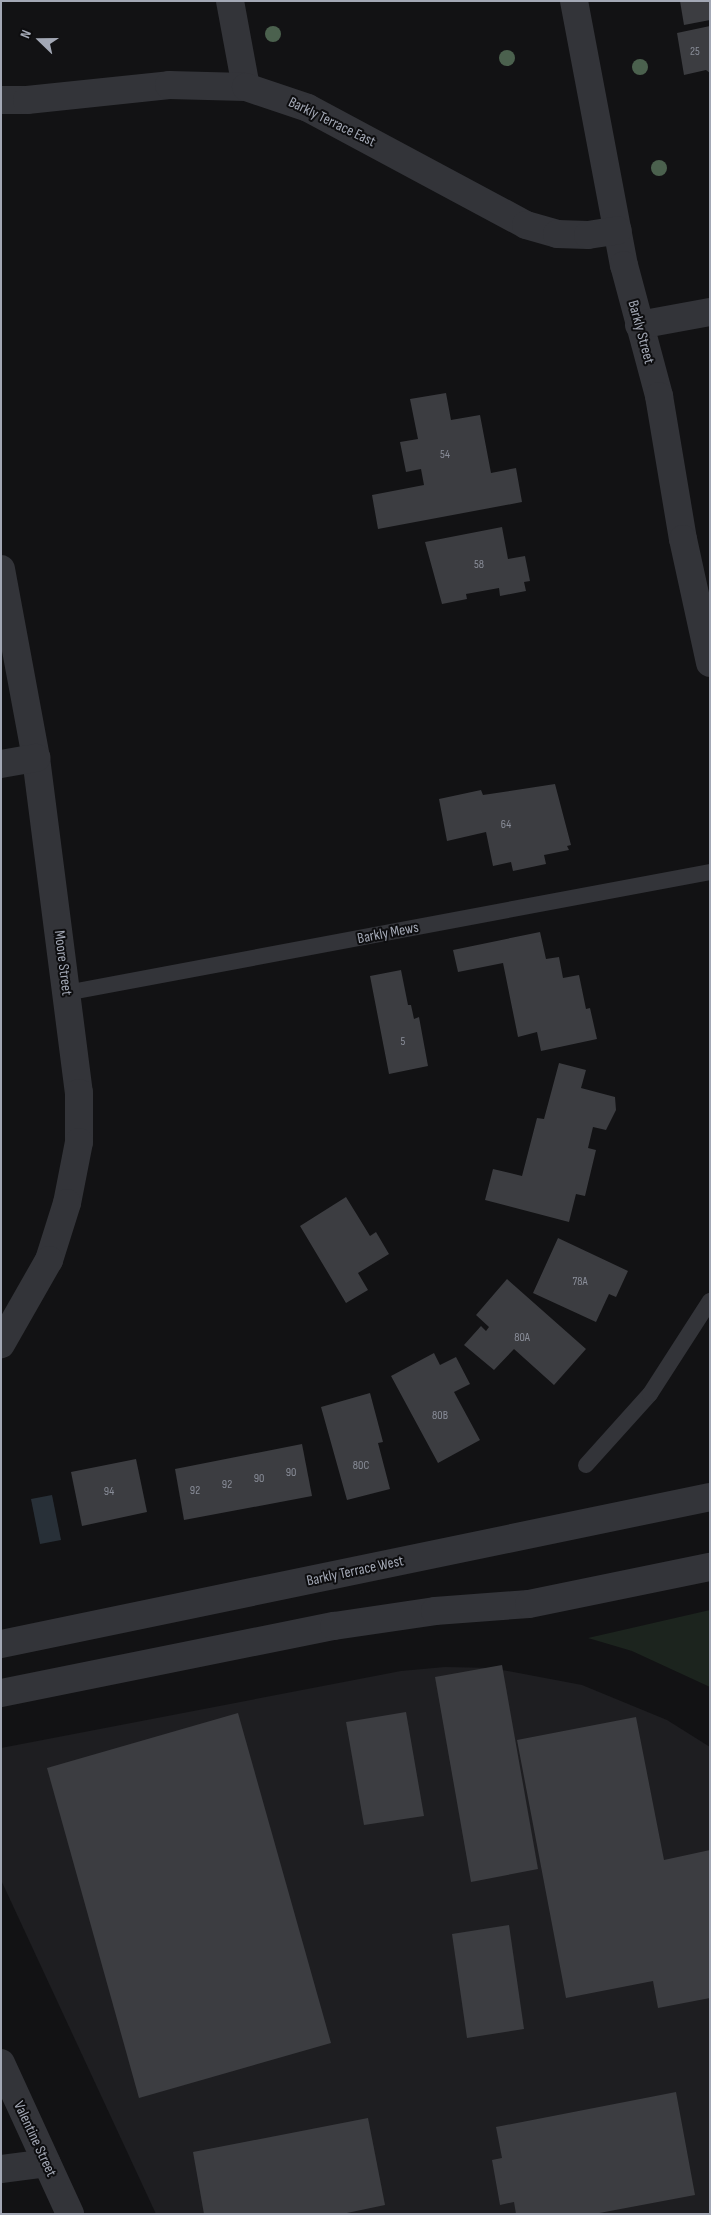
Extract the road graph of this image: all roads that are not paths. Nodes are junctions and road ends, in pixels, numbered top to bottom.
1 (230, 1) edge
2 (574, 1) edge
3 (246, 87) junction
4 (14, 100) edge
5 (1, 112) edge
6 (618, 230) junction
7 (710, 312) edge
8 (639, 325) junction
9 (1, 569) edge
10 (710, 663) edge
11 (36, 758) junction
12 (1, 764) edge
13 (710, 872) edge
14 (66, 993) junction
15 (710, 1301) edge
16 (1, 1344) edge
17 (586, 1465) dead end
18 (710, 1497) edge
19 (710, 1567) edge
20 (1, 1644) edge
21 (1, 1693) edge
22 (1, 2063) edge
23 (47, 2163) junction
24 (1, 2169) edge
25 (70, 2214) edge

1 - 3 street
2 - 6 street, Barkly Street
3 - 4 street, Barkly Terrace East
3 - 6 street, Barkly Terrace East
4 - 5 street, Barkly Terrace East
6 - 8 street, Barkly Street
7 - 8 street
8 - 10 street, Barkly Street
9 - 11 street, Moore Street
11 - 12 street
11 - 14 street, Moore Street
13 - 14 lane, Barkly Mews
14 - 16 street, Moore Street
15 - 17 lane
18 - 20 street, Barkly Terrace West
19 - 21 street
22 - 23 street, Valentine Street
23 - 24 street
23 - 25 street, Valentine Street

